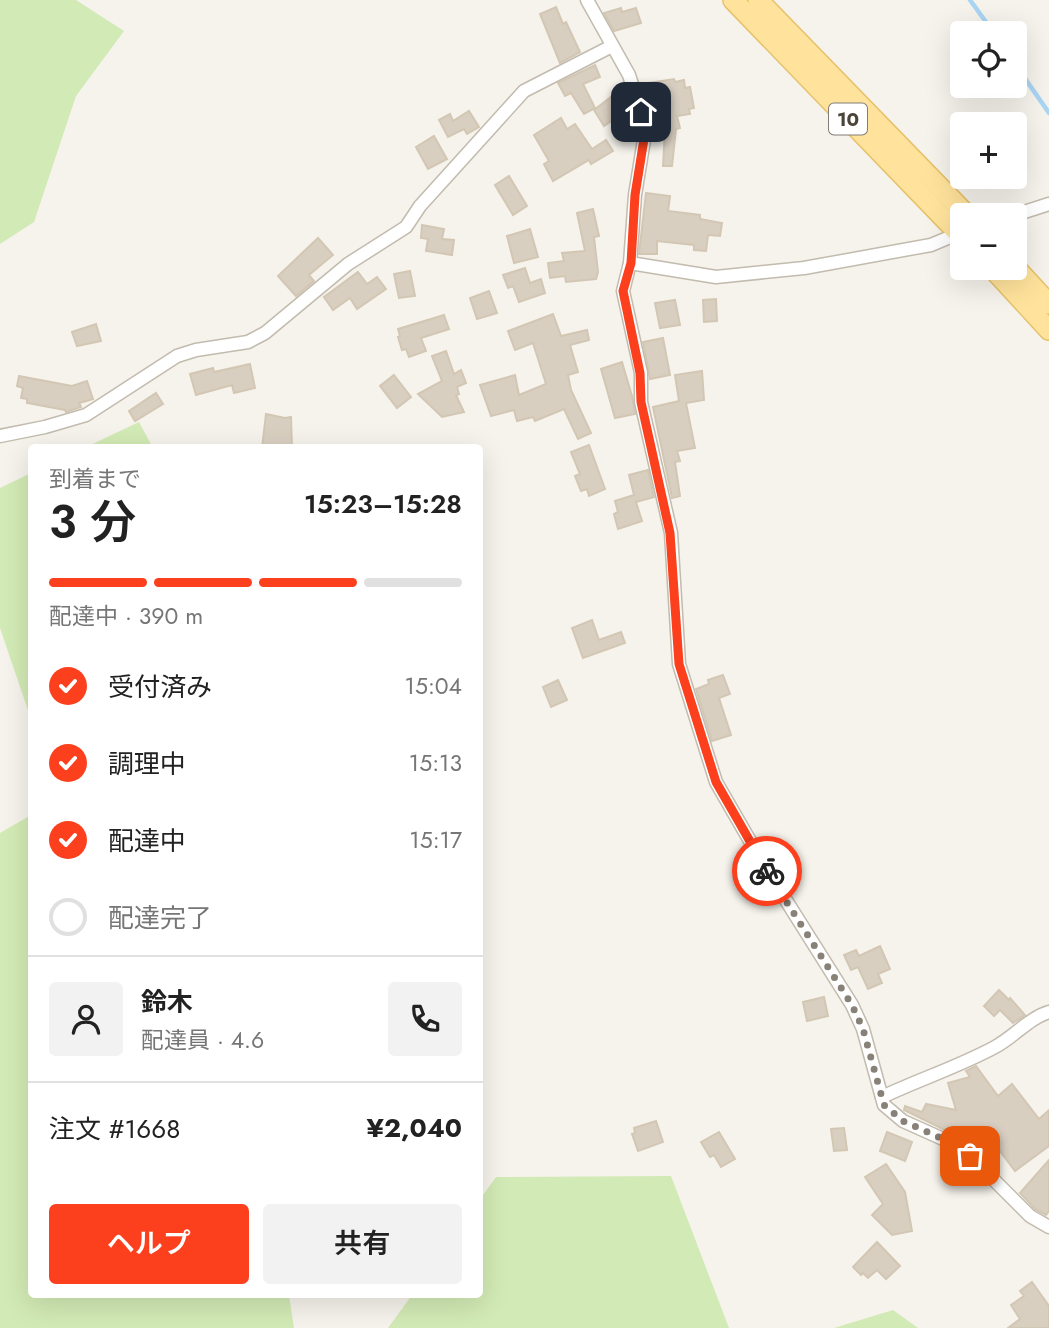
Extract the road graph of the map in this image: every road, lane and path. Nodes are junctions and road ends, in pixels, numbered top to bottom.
1 (587, 0) edge
2 (733, 0) edge
3 (758, 0) edge
4 (612, 46) junction
5 (955, 203) edge
6 (1049, 204) edge
7 (1027, 211) edge
8 (950, 223) edge
9 (950, 238) edge
10 (631, 263) junction
11 (1003, 280) edge
12 (1027, 280) edge
13 (1049, 304) edge
14 (1049, 330) edge
15 (0, 436) edge
16 (1049, 1012) edge
17 (882, 1097) junction
18 (1049, 1227) edge

1 - 4 street
2 - 8 main road, 10
3 - 5 main road, 10
4 - 10 street
4 - 15 street
6 - 7 street
9 - 10 street
10 - 17 street
11 - 14 main road
12 - 13 main road
16 - 17 street
17 - 18 street

